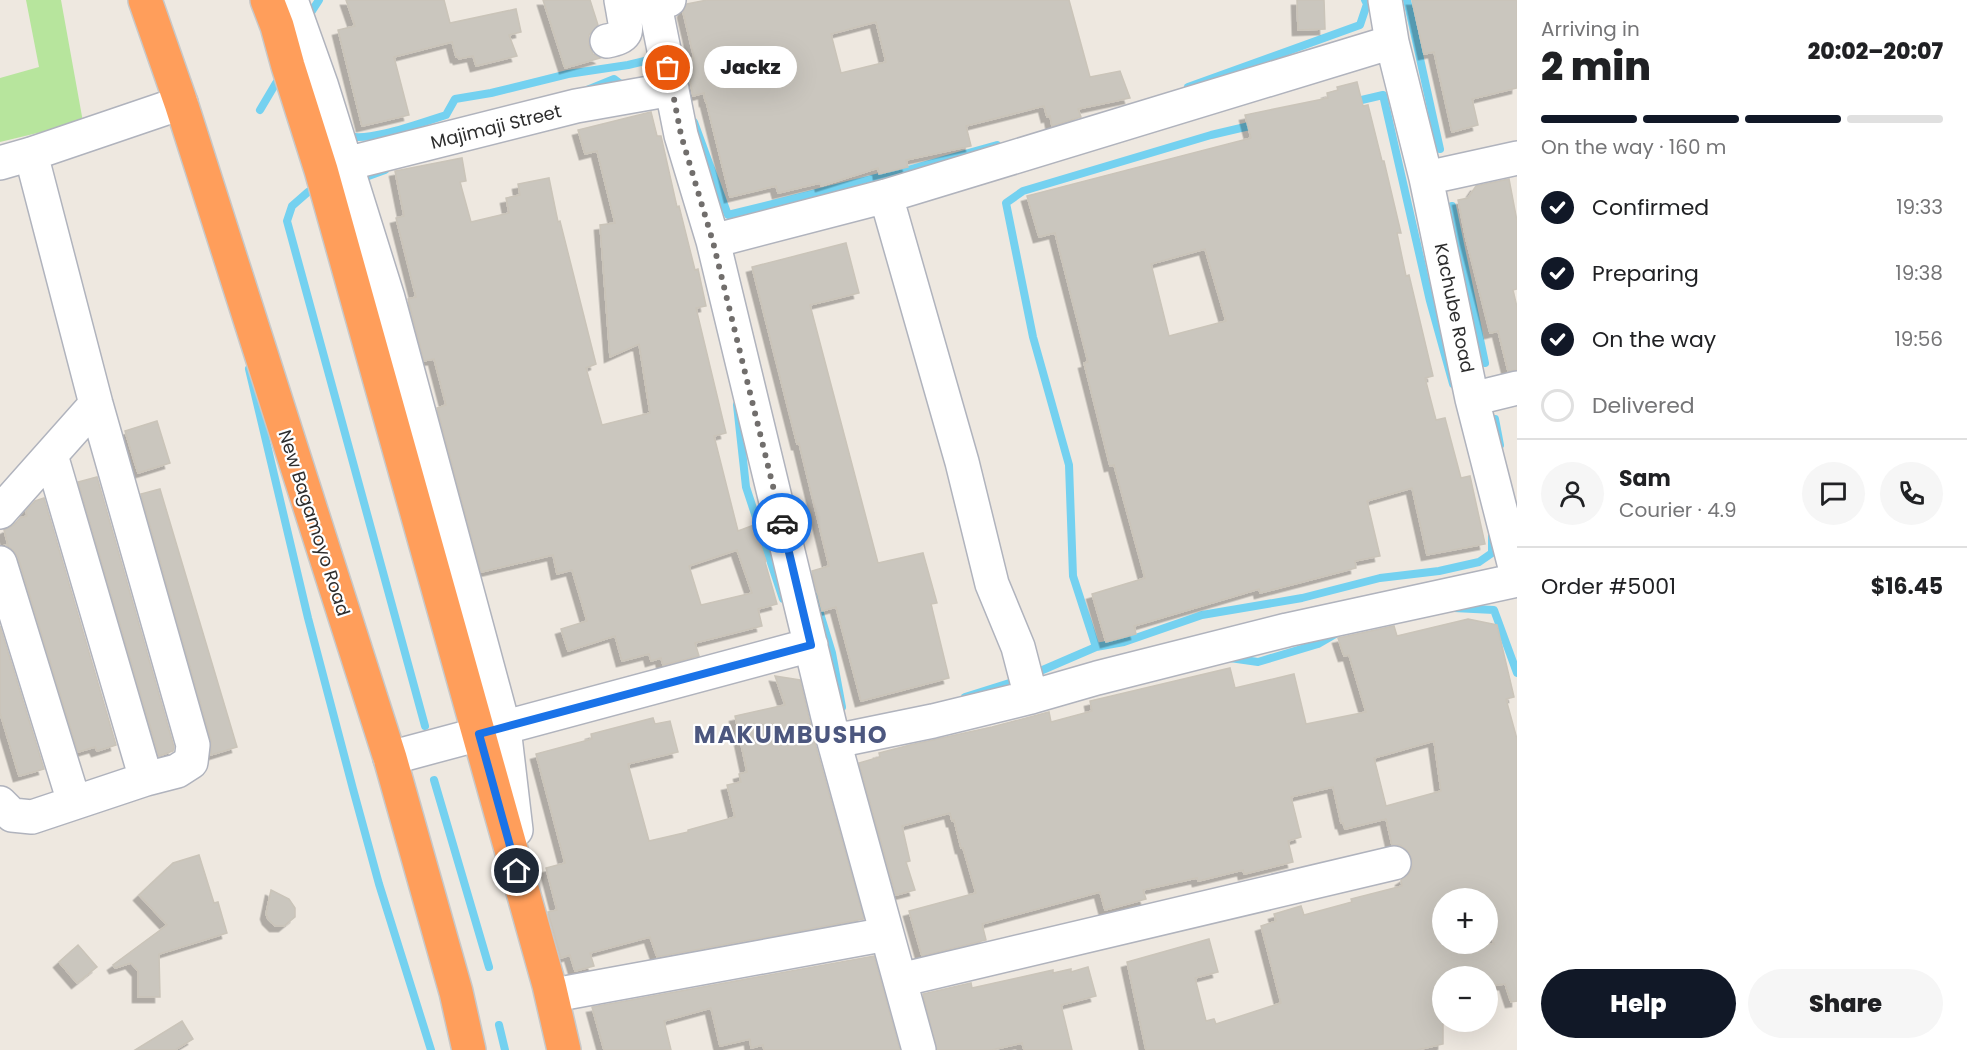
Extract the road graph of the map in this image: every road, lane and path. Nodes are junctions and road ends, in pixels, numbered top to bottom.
1 (145, 0) edge
2 (267, 0) edge
3 (291, 0) edge
4 (1384, 0) edge
5 (659, 1) edge
6 (622, 5) edge
7 (608, 41) dead end
8 (1392, 42) junction
9 (672, 89) junction
10 (181, 103) junction
11 (31, 154) junction
12 (1517, 158) edge
13 (0, 163) edge
14 (333, 167) junction
15 (1426, 178) junction
16 (886, 196) junction
17 (713, 242) junction
18 (1517, 388) edge
19 (1473, 399) junction
20 (96, 404) junction
21 (51, 455) junction
22 (0, 512) edge
23 (0, 563) edge
24 (1517, 575) edge
25 (1517, 580) edge
26 (811, 645) junction
27 (1030, 697) junction
28 (491, 731) junction
29 (833, 738) junction
30 (390, 758) junction
31 (146, 779) junction
32 (74, 802) junction
33 (0, 804) edge
34 (1394, 863) dead end
35 (888, 934) junction
36 (900, 980) junction
37 (554, 995) junction
38 (470, 1050) edge
39 (564, 1050) edge
40 (570, 1050) edge
41 (919, 1050) edge

1 - 10 highway, New Bagamoyo Road
2 - 14 highway
3 - 14 street
4 - 8 street, Kachube Road
5 - 6 street
5 - 9 street
6 - 7 street
8 - 15 street, Kachube Road
8 - 16 street
9 - 14 street, Majimaji Street
9 - 17 street
10 - 11 street
10 - 30 highway, New Bagamoyo Road
11 - 13 street
11 - 20 street
12 - 15 street
14 - 28 highway
15 - 19 street, Kachube Road
16 - 17 street
16 - 27 street
17 - 26 street
18 - 19 street
19 - 24 street, Kachube Road
20 - 21 street
20 - 31 street
21 - 22 street
21 - 31 street
23 - 32 street
25 - 27 street
26 - 28 street
26 - 29 street
27 - 29 street
28 - 30 street
28 - 37 street
28 - 39 highway
29 - 35 street
30 - 38 highway, New Bagamoyo Road
31 - 32 street
32 - 33 street
34 - 36 street
35 - 36 street
35 - 37 street
36 - 41 street
37 - 40 street

